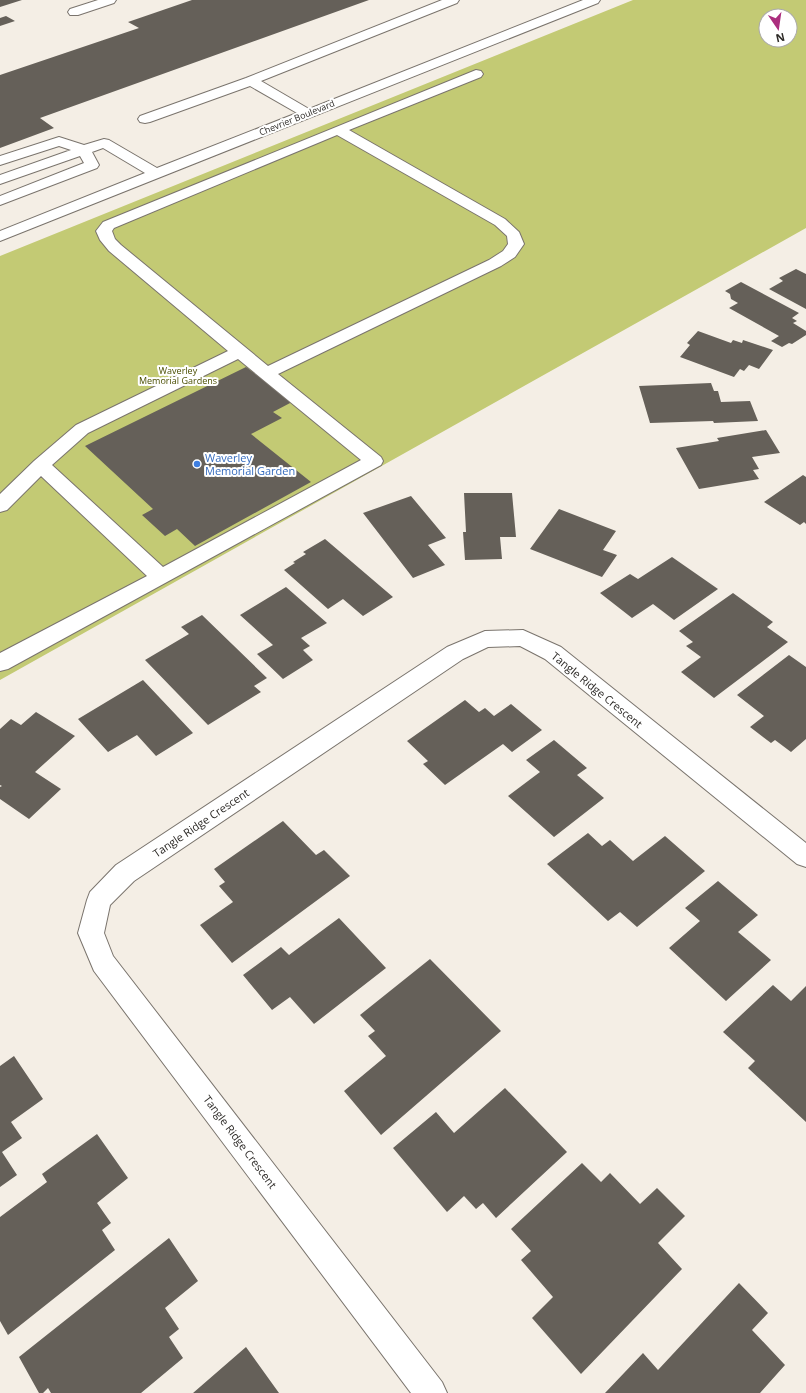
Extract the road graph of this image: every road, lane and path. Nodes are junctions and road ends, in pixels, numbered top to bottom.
1 (110, 0) edge
2 (453, 0) edge
3 (594, 0) edge
4 (74, 12) dead end
5 (476, 74) dead end
6 (251, 81) junction
7 (308, 114) junction
8 (145, 119) dead end
9 (338, 130) junction
10 (84, 150) junction
11 (0, 162) edge
12 (156, 174) junction
13 (0, 180) edge
14 (0, 201) edge
15 (3, 231) edge
16 (240, 352) junction
17 (267, 373) junction
18 (41, 465) junction
19 (0, 505) edge
20 (161, 577) junction
21 (0, 663) edge
22 (806, 858) edge
23 (431, 1393) edge

1 - 4 street
2 - 6 street
3 - 7 street, Chevrier Boulevard
5 - 9 street
6 - 7 street
6 - 8 street
7 - 12 street, Chevrier Boulevard
9 - 16 street
9 - 17 street
10 - 11 street
10 - 12 street
10 - 13 street
10 - 14 street
12 - 15 street, Chevrier Boulevard
16 - 17 street
16 - 18 street
17 - 20 street
18 - 19 street
18 - 20 street
20 - 21 street
22 - 23 street, Tangle Ridge Crescent

